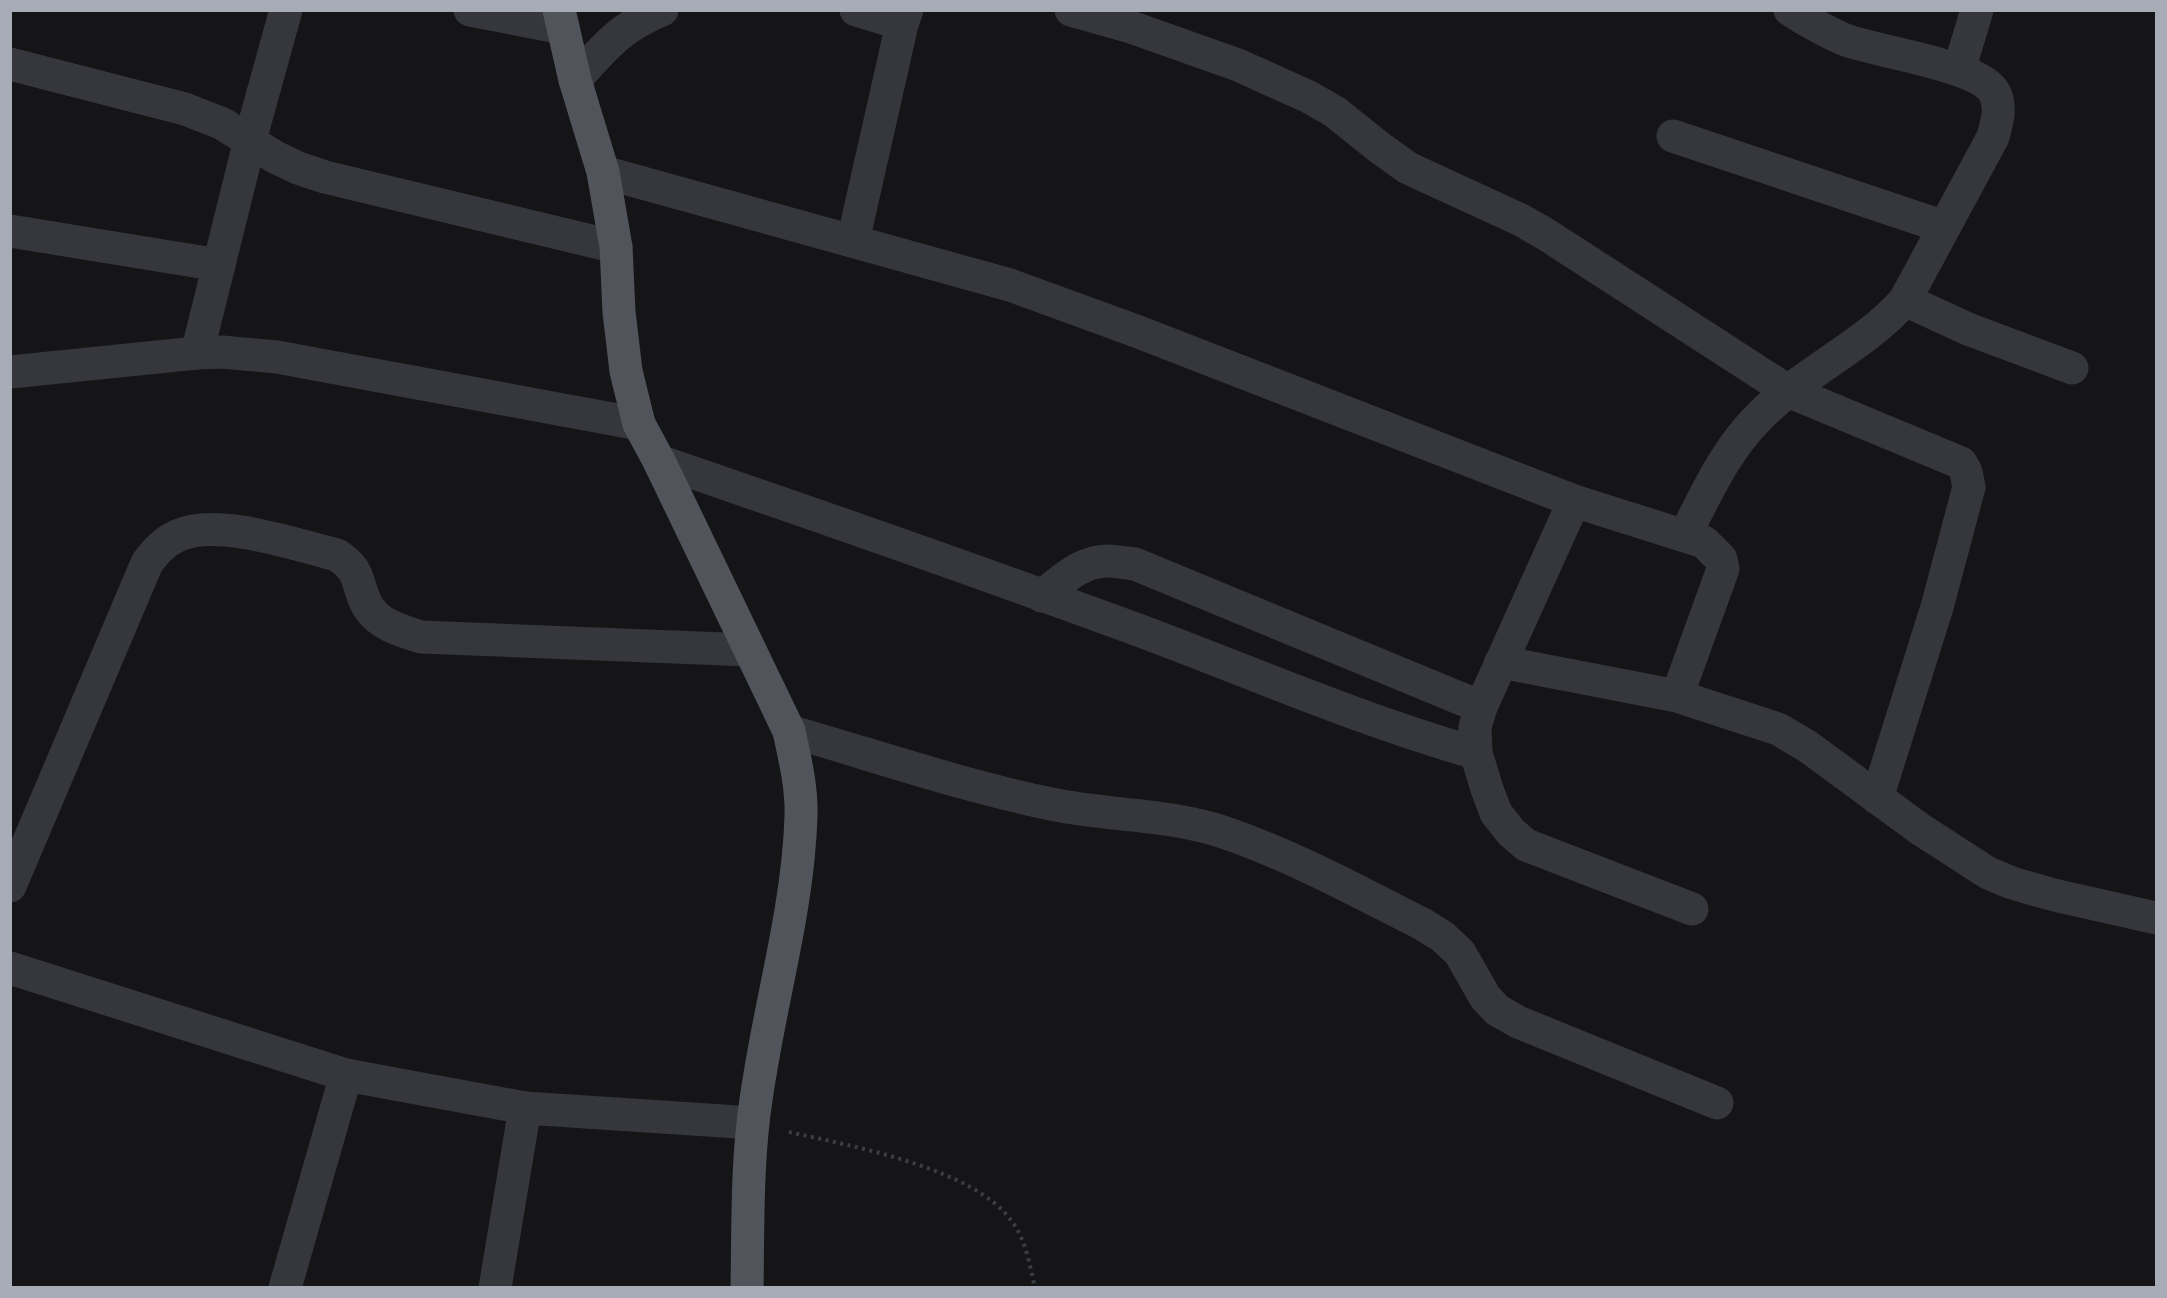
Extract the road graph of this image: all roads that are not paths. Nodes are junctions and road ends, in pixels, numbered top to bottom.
1 (286, 10) edge
2 (470, 10) edge
3 (662, 10) edge
4 (856, 10) edge
5 (1071, 10) edge
6 (1790, 10) edge
7 (1977, 10) edge
8 (904, 17) edge
9 (561, 19) edge
10 (616, 24) edge
11 (10, 64) edge
12 (1959, 70) junction
13 (574, 80) junction
14 (1673, 136) dead end
15 (250, 140) junction
16 (603, 172) junction
17 (1944, 227) junction
18 (10, 231) edge
19 (853, 241) junction
20 (616, 247) junction
21 (219, 265) junction
22 (1905, 300) junction
23 (197, 353) junction
24 (2072, 368) dead end
25 (10, 372) edge
26 (1788, 392) junction
27 (639, 424) junction
28 (659, 461) junction
29 (1574, 501) junction
30 (1685, 535) junction
31 (1042, 596) junction
32 (750, 650) junction
33 (1501, 662) junction
34 (1677, 696) junction
35 (1481, 707) junction
36 (789, 731) junction
37 (1476, 753) junction
38 (1877, 798) junction
39 (10, 886) edge
40 (1692, 909) dead end
41 (2157, 918) edge
42 (10, 968) edge
43 (346, 1075) junction
44 (1717, 1103) dead end
45 (525, 1108) junction
46 (753, 1123) junction
47 (285, 1287) edge
48 (495, 1287) edge
49 (747, 1287) edge

1 - 15 street
2 - 9 street
3 - 10 street
4 - 8 street
5 - 26 street
6 - 12 street
7 - 12 street
8 - 19 street
9 - 13 main road
10 - 13 street
11 - 15 street
12 - 17 street
13 - 16 main road
14 - 17 street
15 - 20 street
15 - 21 street
16 - 19 street
16 - 20 main road
17 - 22 street
18 - 21 street
19 - 29 street
20 - 27 main road
21 - 23 street
22 - 24 street
22 - 26 street
23 - 25 street
23 - 27 street
26 - 30 street
26 - 38 street
27 - 28 main road
28 - 31 street
28 - 32 main road
29 - 30 street
29 - 33 street
30 - 34 street
31 - 35 street
31 - 37 street
32 - 36 main road
32 - 39 street
33 - 34 street
33 - 35 street
34 - 38 street
35 - 37 street
36 - 44 street
36 - 46 main road
37 - 40 street
38 - 41 street
42 - 43 street
43 - 45 street
43 - 47 street
45 - 46 street
45 - 48 street
46 - 49 main road

